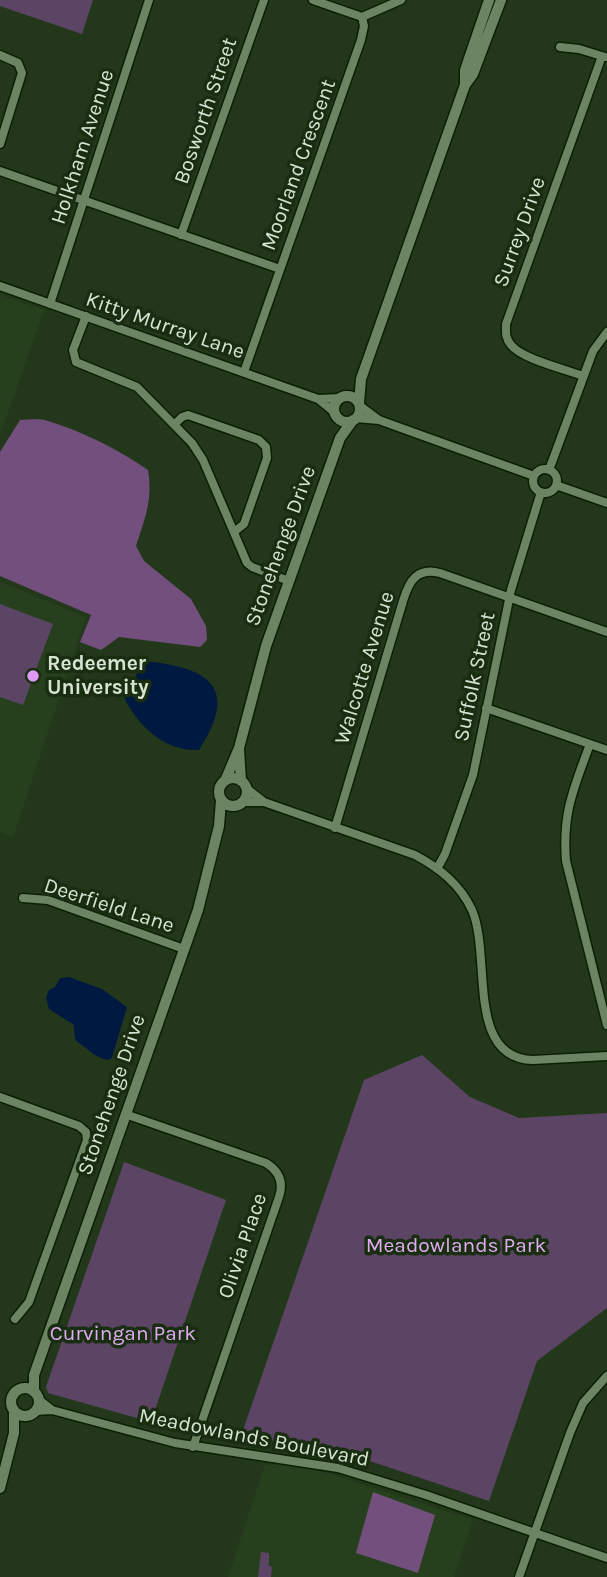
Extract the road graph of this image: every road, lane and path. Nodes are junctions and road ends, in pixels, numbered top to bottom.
1 (149, 0) edge
2 (264, 0) edge
3 (313, 0) edge
4 (401, 0) edge
5 (489, 0) edge
6 (501, 0) edge
7 (362, 18) junction
8 (560, 47) dead end
9 (0, 55) edge
10 (605, 57) edge
11 (465, 85) junction
12 (0, 144) edge
13 (0, 171) edge
14 (84, 201) junction
15 (181, 235) junction
16 (280, 269) junction
17 (0, 286) edge
18 (50, 304) junction
19 (86, 316) junction
20 (607, 332) edge
21 (244, 372) junction
22 (583, 376) junction
23 (361, 379) junction
24 (341, 397) junction
25 (318, 398) junction
26 (359, 405) junction
27 (335, 414) junction
28 (354, 419) junction
29 (379, 420) junction
30 (175, 424) junction
31 (340, 438) junction
32 (549, 470) junction
33 (534, 477) junction
34 (556, 485) junction
35 (541, 492) junction
36 (607, 503) edge
37 (234, 532) junction
38 (289, 581) junction
39 (509, 598) junction
40 (607, 632) edge
41 (486, 708) junction
42 (590, 744) junction
43 (239, 748) junction
44 (607, 750) edge
45 (225, 781) junction
46 (244, 784) junction
47 (221, 800) junction
48 (264, 802) junction
49 (239, 804) junction
50 (219, 826) junction
51 (335, 828) junction
52 (438, 867) junction
53 (23, 898) dead end
54 (184, 949) junction
55 (607, 1025) edge
56 (607, 1056) edge
57 (0, 1097) edge
58 (125, 1114) junction
59 (15, 1319) dead end
60 (34, 1375) junction
61 (607, 1376) edge
62 (21, 1388) junction
63 (36, 1395) junction
64 (52, 1409) junction
65 (14, 1410) junction
66 (31, 1413) junction
67 (14, 1433) junction
68 (193, 1447) junction
69 (0, 1488) edge
70 (535, 1533) junction
71 (607, 1558) edge
72 (519, 1577) edge

1 - 14 street, Holkham Avenue
2 - 15 street, Bosworth Street
3 - 7 street
4 - 7 street
5 - 11 street
6 - 11 street
7 - 16 street, Moorland Crescent
8 - 10 street
9 - 12 street
10 - 22 street, Surrey Drive
11 - 23 street
13 - 14 street
14 - 15 street
14 - 18 street, Holkham Avenue
15 - 16 street
16 - 21 street, Moorland Crescent
17 - 18 street, Kitty Murray Lane
18 - 19 street, Kitty Murray Lane
19 - 21 street, Kitty Murray Lane
19 - 30 street
20 - 22 street
21 - 25 street, Kitty Murray Lane
22 - 32 street
23 - 24 street
23 - 26 street
24 - 25 street, Kitty Murray Lane
24 - 26 street
24 - 27 street
25 - 27 street, Kitty Murray Lane
26 - 28 street
26 - 29 street
27 - 28 street
27 - 31 street, Stonehenge Drive
28 - 29 street
28 - 31 street, Stonehenge Drive
29 - 33 street
30 - 37 street
30 - 37 street
31 - 38 street, Stonehenge Drive
32 - 33 street
32 - 34 street
33 - 35 street
34 - 35 street
34 - 36 street
35 - 39 street, Suffolk Street
37 - 38 street
38 - 43 street, Stonehenge Drive
39 - 40 street, Walcotte Avenue
39 - 41 street, Suffolk Street
39 - 51 street, Walcotte Avenue
41 - 42 street
41 - 52 street, Suffolk Street
42 - 44 street
42 - 55 street
43 - 45 street, Stonehenge Drive
43 - 46 street, Stonehenge Drive
45 - 46 street
45 - 47 street
46 - 48 street
46 - 49 street
47 - 49 street
47 - 50 street, Stonehenge Drive
48 - 49 street
48 - 51 street
49 - 50 street, Stonehenge Drive
50 - 54 street, Stonehenge Drive
51 - 52 street
52 - 56 street
53 - 54 street, Deerfield Lane
54 - 58 street, Stonehenge Drive
57 - 59 street
58 - 60 street, Stonehenge Drive
58 - 68 street, Olivia Place
60 - 62 street, Stonehenge Drive
60 - 63 street, Stonehenge Drive
61 - 70 street
62 - 63 street
62 - 65 street
63 - 64 street, Meadowlands Boulevard
63 - 66 street
64 - 66 street, Meadowlands Boulevard
64 - 68 street, Meadowlands Boulevard
65 - 66 street
65 - 67 street
66 - 67 street
67 - 69 street
68 - 70 street, Meadowlands Boulevard
70 - 71 street, Meadowlands Boulevard
70 - 72 street

